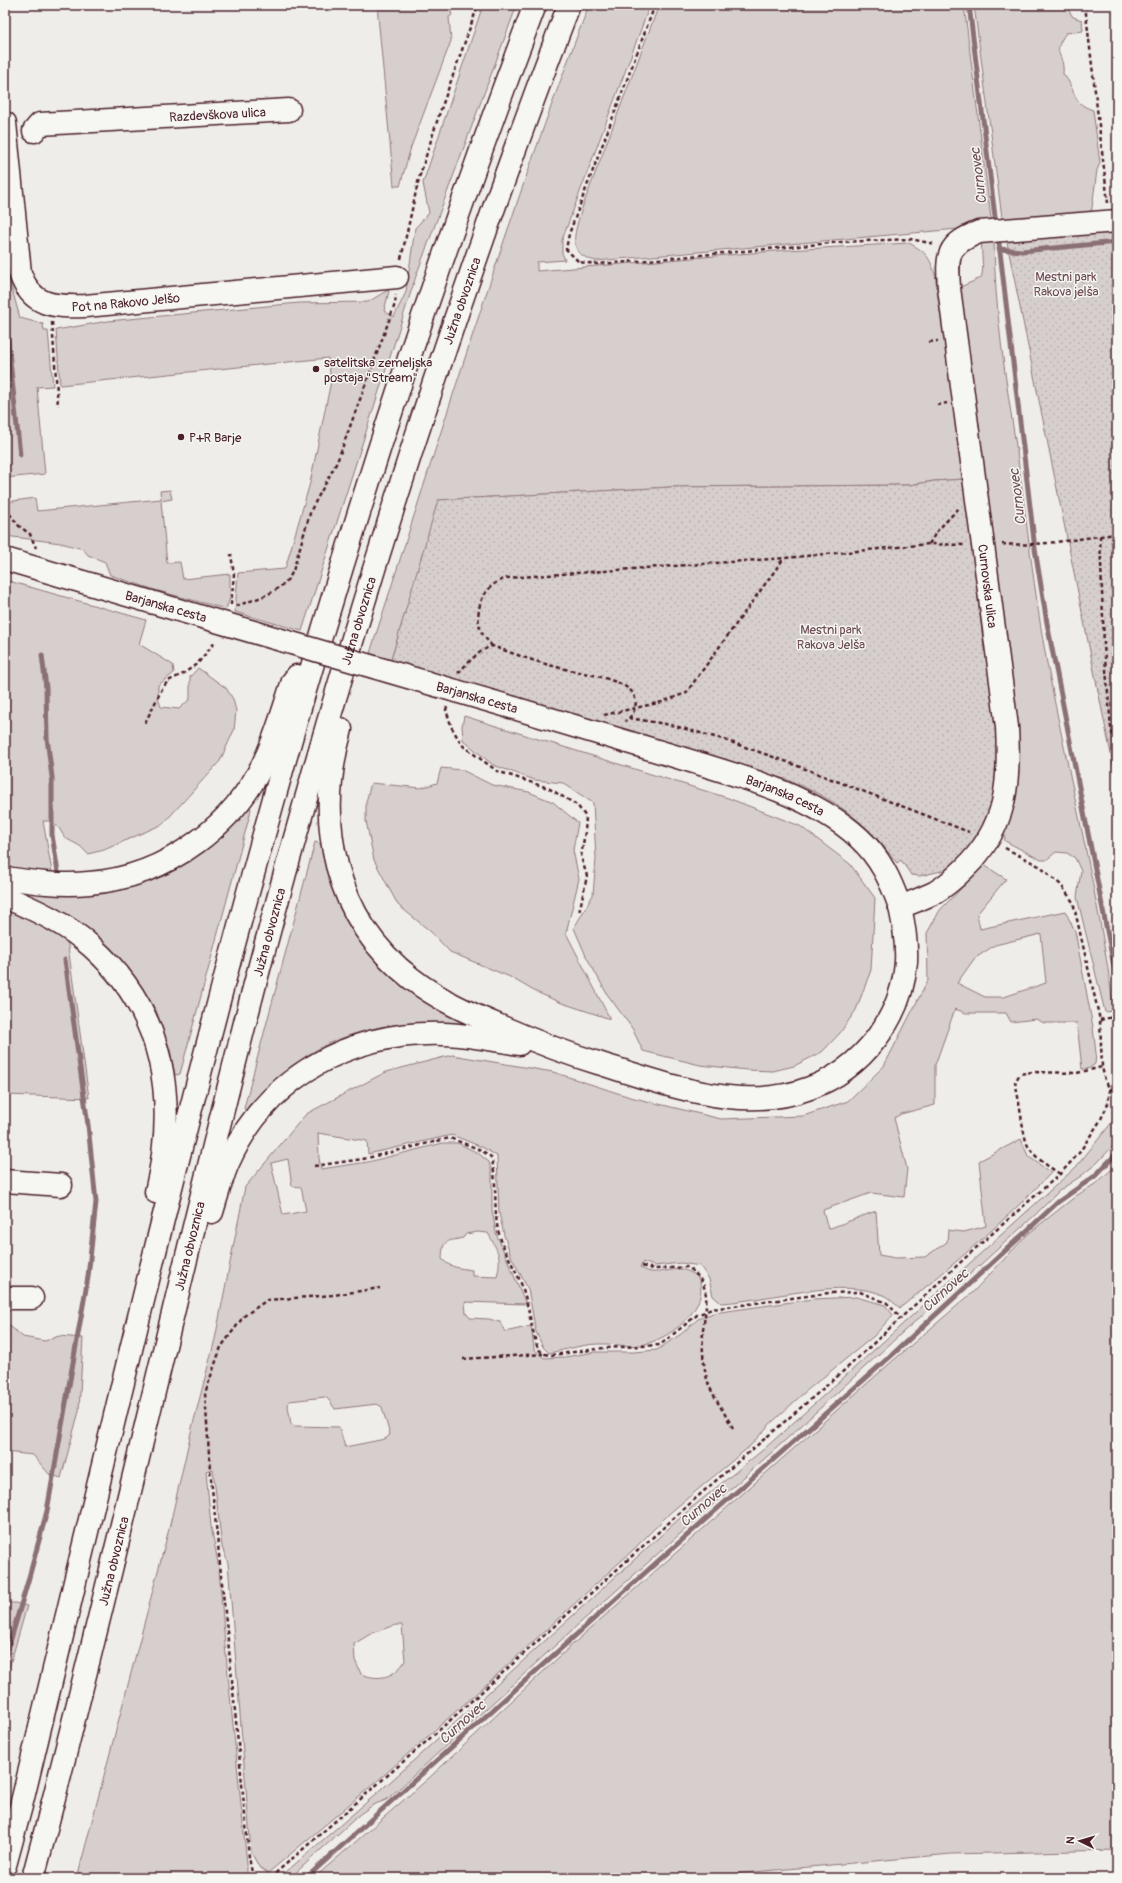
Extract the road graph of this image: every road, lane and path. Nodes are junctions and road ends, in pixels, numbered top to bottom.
1 (478, 5) edge
2 (535, 5) edge
3 (569, 5) edge
4 (655, 5) edge
5 (1085, 5) edge
6 (289, 110) dead end
7 (146, 123) junction
8 (256, 125) dead end
9 (5, 128) edge
10 (1114, 221) edge
11 (951, 250) junction
12 (397, 277) junction
13 (52, 330) dead end
14 (58, 406) dead end
15 (977, 500) junction
16 (5, 508) edge
17 (1117, 534) edge
18 (1100, 536) junction
19 (929, 544) junction
20 (983, 544) junction
21 (1015, 545) dead end
22 (231, 554) dead end
23 (785, 558) junction
24 (5, 559) edge
25 (43, 570) junction
26 (356, 629) junction
27 (218, 636) dead end
28 (321, 638) junction
29 (492, 646) junction
30 (455, 675) dead end
31 (448, 703) dead end
32 (636, 708) junction
33 (604, 714) dead end
34 (629, 718) junction
35 (145, 723) dead end
36 (614, 738) junction
37 (1117, 751) edge
38 (1117, 827) edge
39 (989, 840) junction
40 (1117, 842) edge
41 (5, 878) edge
42 (5, 897) edge
43 (900, 907) junction
44 (579, 913) dead end
45 (1117, 1016) edge
46 (1100, 1020) junction
47 (559, 1052) junction
48 (1102, 1067) junction
49 (1110, 1090) junction
50 (1117, 1091) edge
51 (314, 1166) dead end
52 (1060, 1174) junction
53 (5, 1181) edge
54 (61, 1185) dead end
55 (642, 1266) dead end
56 (148, 1283) junction
57 (380, 1288) dead end
58 (177, 1294) junction
59 (5, 1298) edge
60 (32, 1298) dead end
61 (707, 1310) junction
62 (901, 1318) junction
63 (544, 1354) junction
64 (464, 1359) dead end
65 (733, 1428) dead end
66 (5, 1865) edge
67 (33, 1878) edge
68 (253, 1878) edge
69 (270, 1878) edge

1 - 12 path
2 - 28 main road
3 - 26 main road, Južna obvoznica
4 - 11 path
5 - 10 path
6 - 7 main road, Razdevškova ulica
7 - 8 main road, Razdevškova ulica
7 - 9 main road, Razdevškova ulica
9 - 12 main road, Pot na Rakovo Jelšo
10 - 11 main road
11 - 15 main road, Curnovska ulica
12 - 22 path
13 - 14 path
15 - 19 path
15 - 20 main road, Curnovska ulica
16 - 25 path
17 - 18 path
18 - 21 path
18 - 37 path
19 - 20 path
19 - 23 path
20 - 39 main road, Curnovska ulica
23 - 29 path
23 - 32 path
24 - 25 main road, Barjanska cesta
25 - 36 main road, Barjanska cesta, bridge
26 - 47 main road
26 - 58 main road, Južna obvoznica
27 - 35 path
28 - 41 main road
28 - 56 main road
29 - 30 path
29 - 32 path
31 - 44 path
32 - 33 path
32 - 34 path
34 - 36 path
34 - 39 path
36 - 43 main road, Barjanska cesta
38 - 40 path
39 - 43 main road, Curnovska ulica
39 - 46 path
42 - 56 main road
43 - 47 main road, Barjanska cesta
45 - 46 path
46 - 48 path
47 - 58 main road
48 - 49 path
48 - 52 path
49 - 50 path
49 - 52 path
51 - 63 path
52 - 62 path
53 - 54 main road
55 - 61 path
56 - 66 main road
57 - 68 path
58 - 67 main road, Južna obvoznica
59 - 60 main road
61 - 62 path
61 - 63 path
61 - 65 path
62 - 69 path
63 - 64 path

